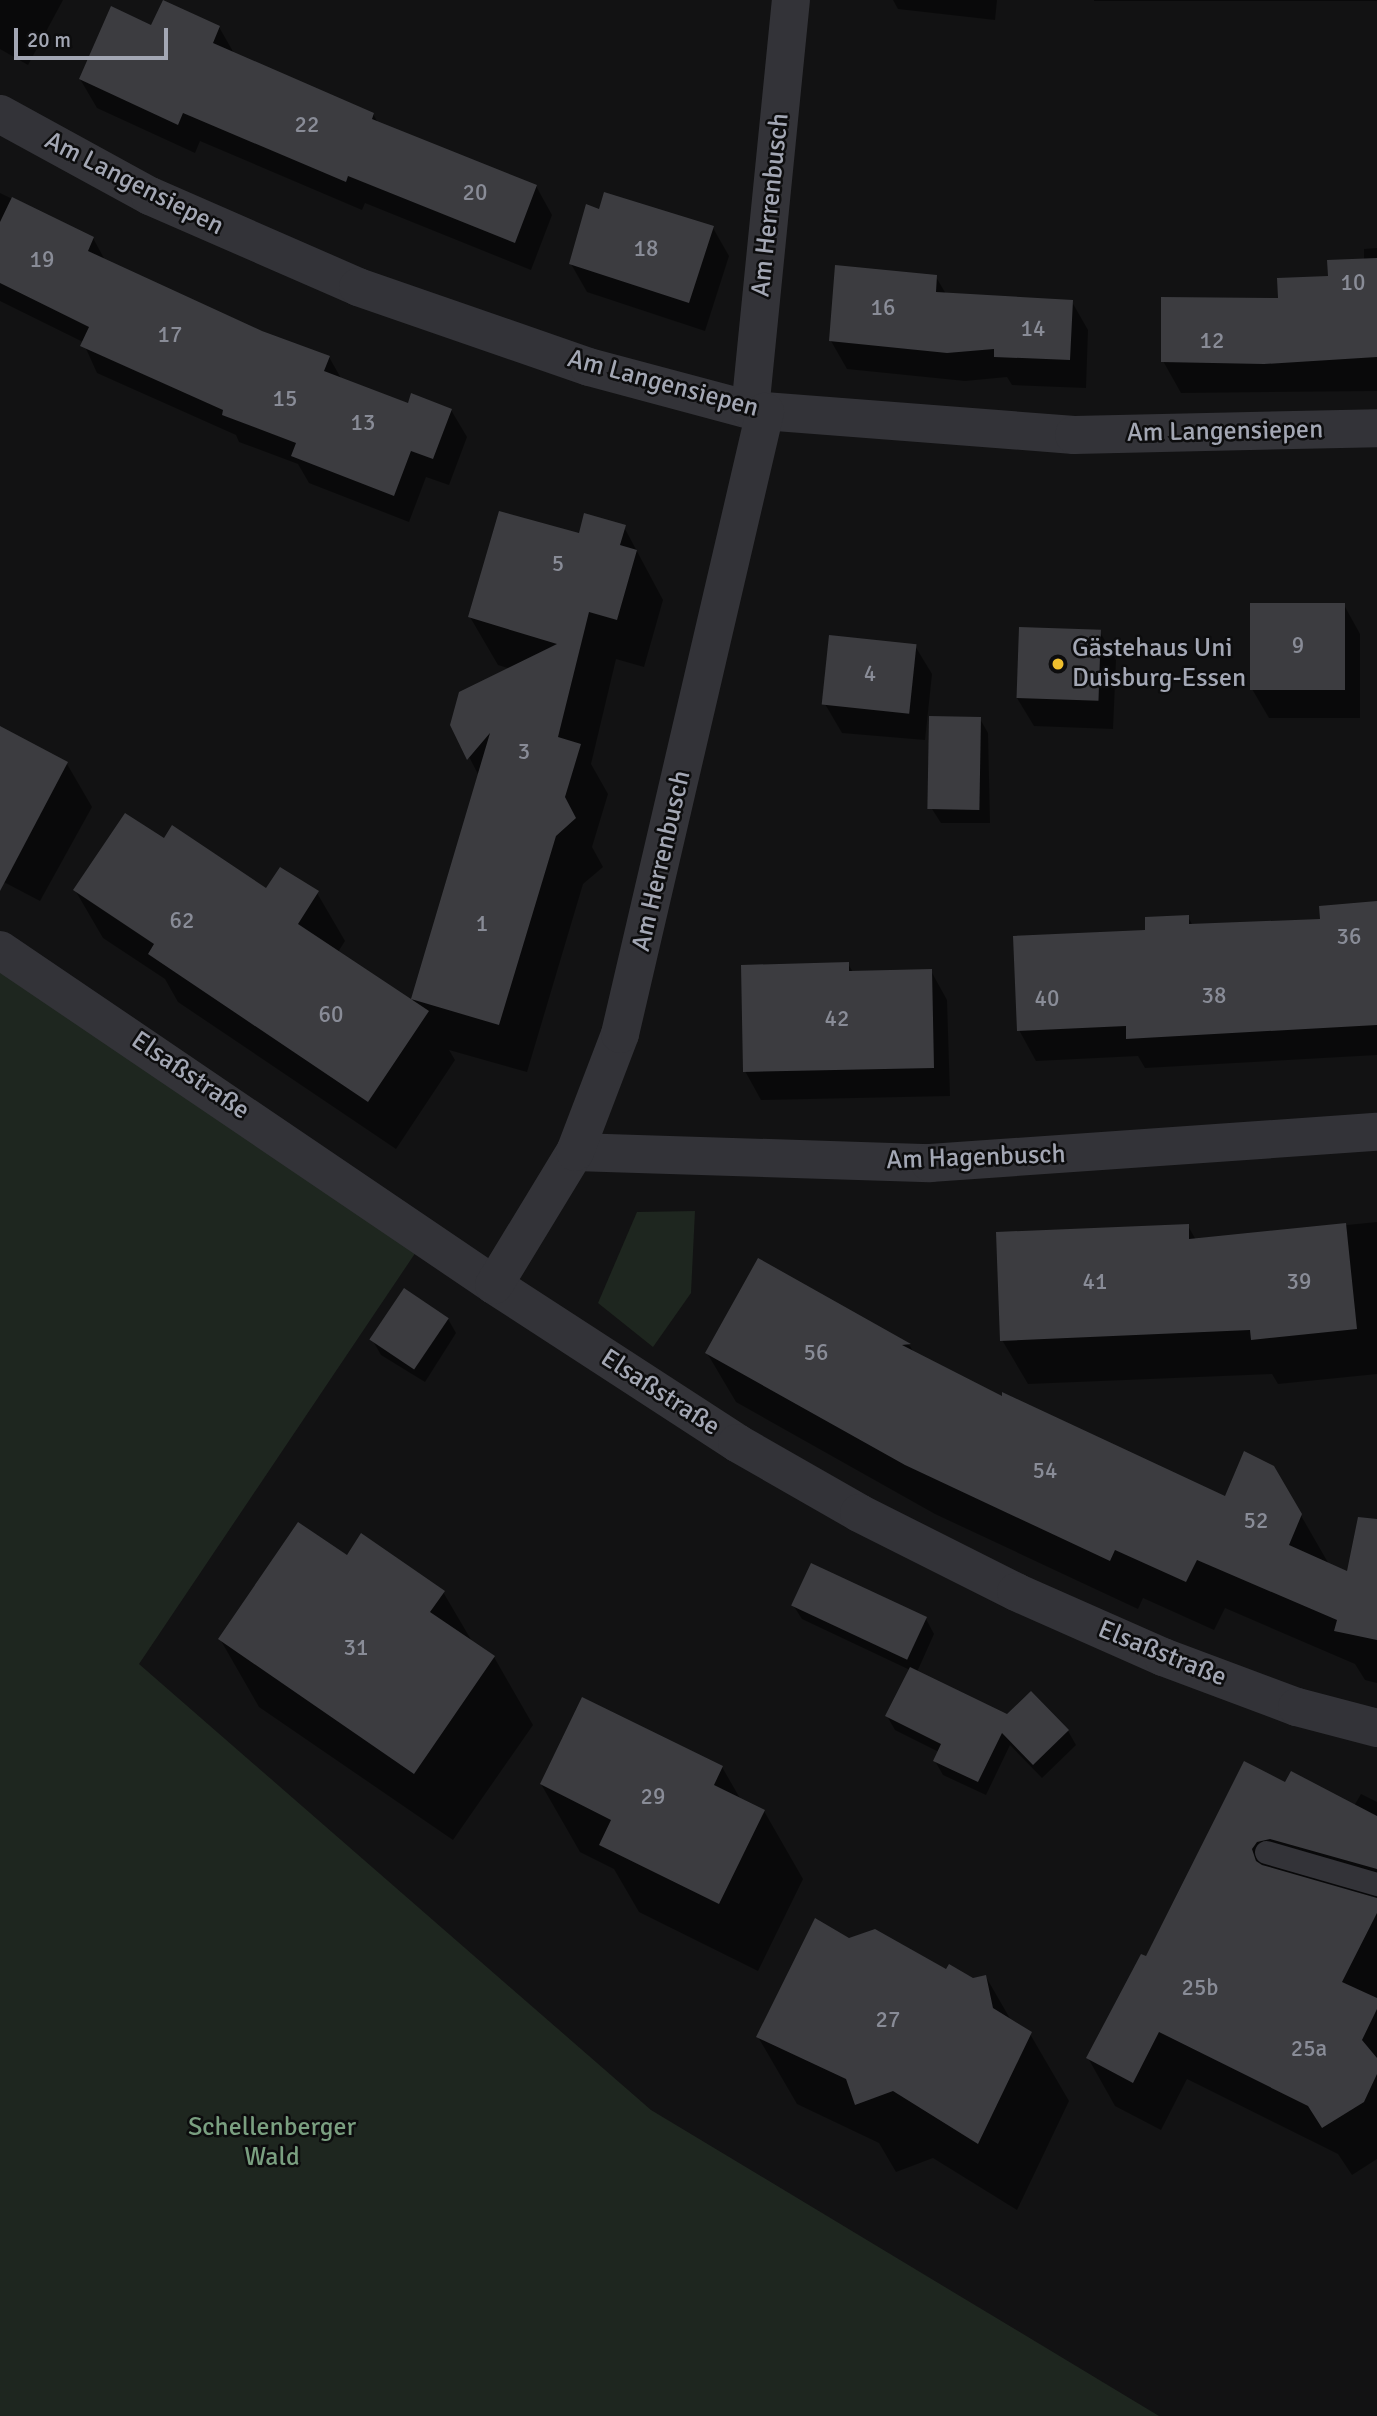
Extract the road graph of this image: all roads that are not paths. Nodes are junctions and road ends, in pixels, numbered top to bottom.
1 (791, 0) edge
2 (0, 114) edge
3 (758, 411) junction
4 (1377, 428) edge
5 (0, 950) edge
6 (1377, 1132) edge
7 (575, 1152) junction
8 (494, 1286) junction
9 (1377, 1728) edge
10 (1266, 1852) dead end
11 (1377, 1884) edge

1 - 3 street, Am Herrenbusch
2 - 3 street, Am Langensiepen
3 - 4 street, Am Langensiepen
3 - 7 street, Am Herrenbusch
5 - 8 street, Elsaßstraße
6 - 7 street, Am Hagenbusch
7 - 8 street, Am Herrenbusch
8 - 9 street, Elsaßstraße
10 - 11 lane

